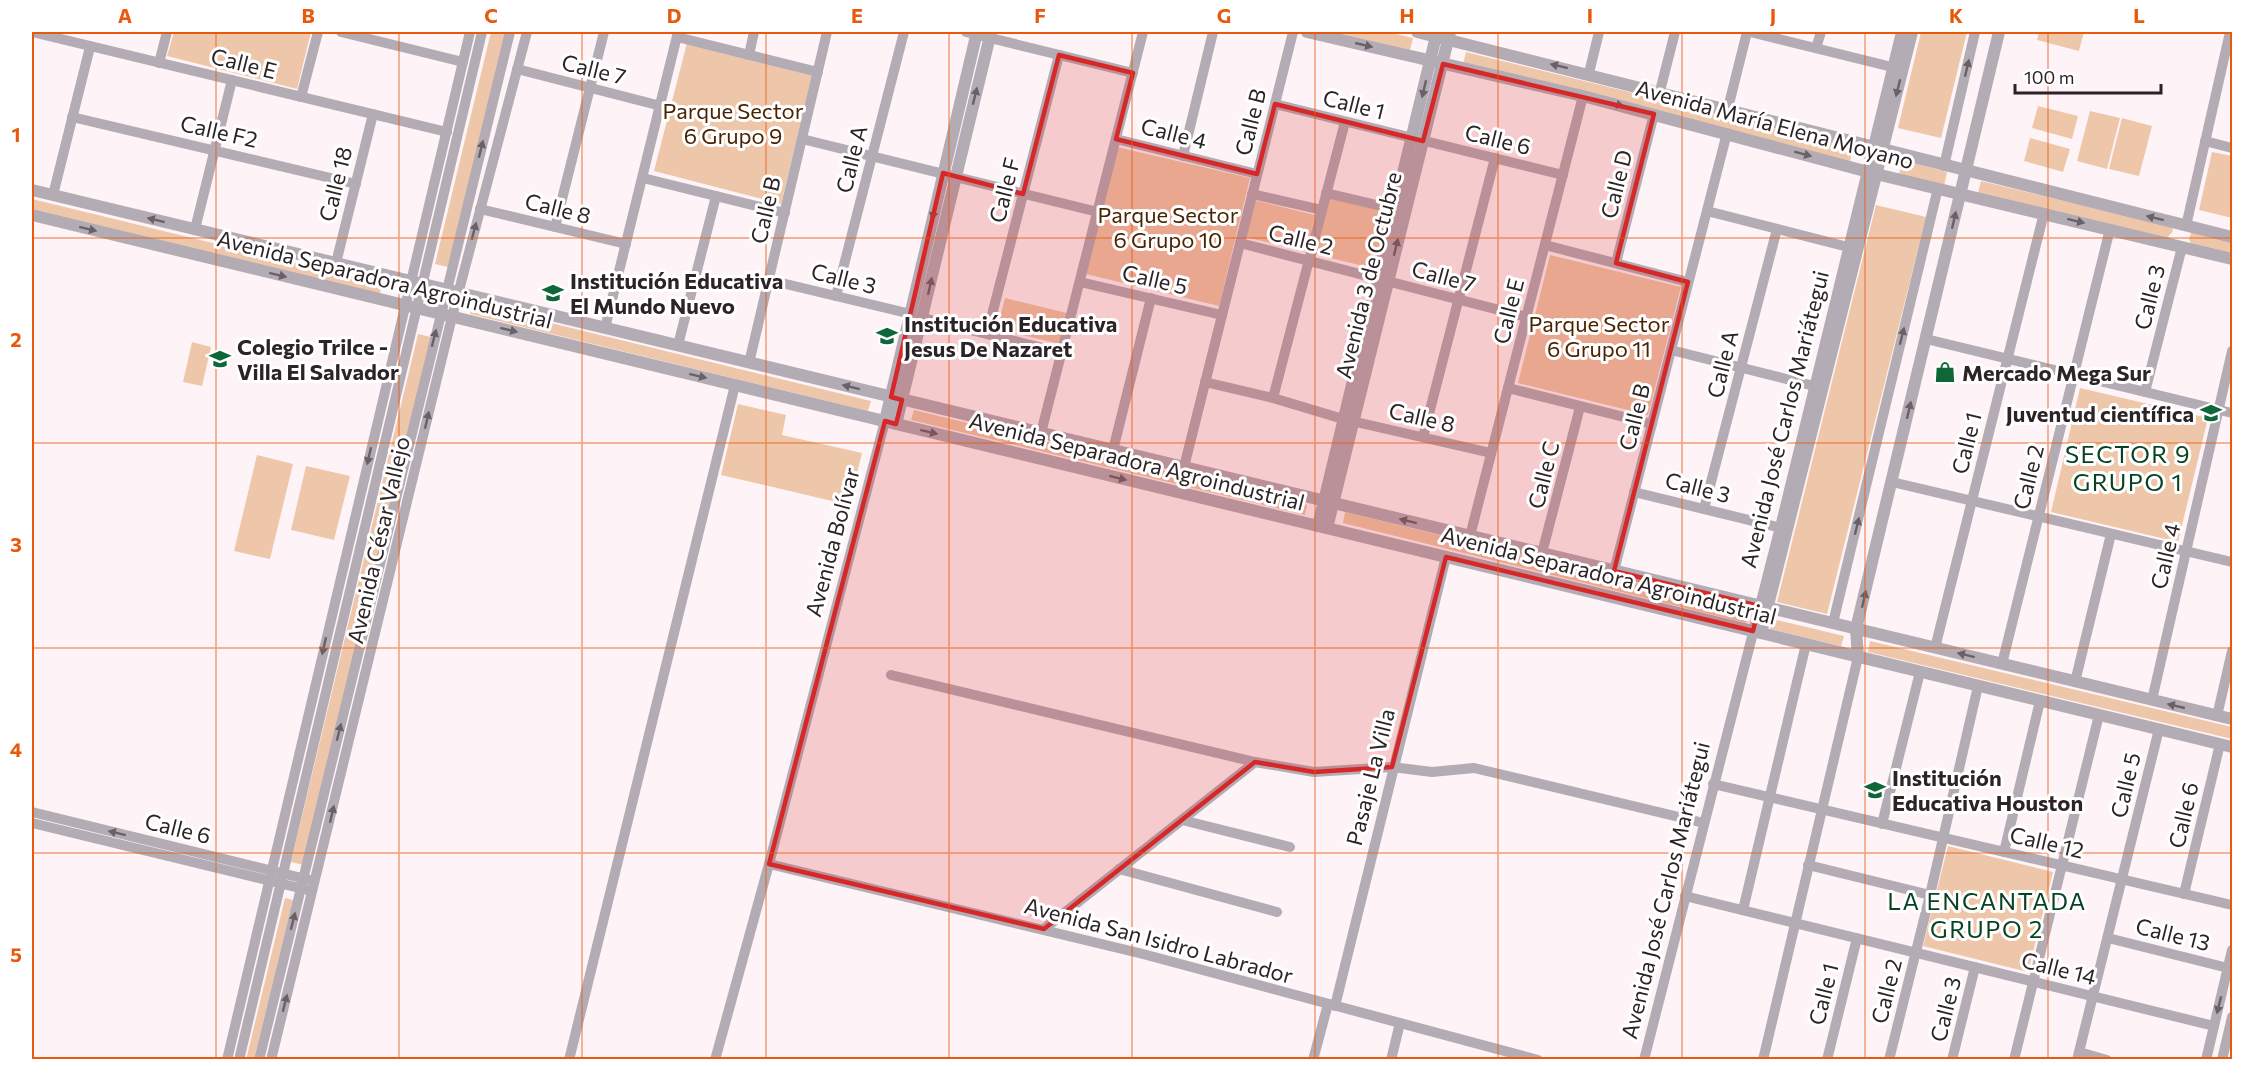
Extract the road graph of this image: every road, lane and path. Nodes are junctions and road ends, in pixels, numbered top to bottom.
1 (32, 32) edge
2 (167, 32) edge
3 (318, 32) edge
4 (341, 32) edge
5 (470, 32) edge
6 (482, 32) edge
7 (510, 32) edge
8 (527, 32) edge
9 (604, 32) edge
10 (754, 32) edge
11 (827, 32) edge
12 (904, 32) edge
13 (973, 32) edge
14 (1143, 32) edge
15 (1213, 32) edge
16 (1293, 32) edge
17 (1307, 32) edge
18 (1417, 32) edge
19 (1599, 32) edge
20 (1675, 32) edge
21 (1749, 32) edge
22 (1821, 32) edge
23 (1901, 32) edge
24 (1912, 32) edge
25 (1975, 32) edge
26 (2000, 32) edge
27 (2230, 32) edge
28 (677, 34) edge
29 (990, 34) edge
30 (1442, 34) edge
31 (90, 47) junction
32 (1816, 48) junction
33 (749, 55) junction
34 (1059, 55) junction
35 (463, 62) junction
36 (1437, 62) junction
37 (159, 63) junction
38 (1892, 67) junction
39 (517, 69) junction
40 (818, 72) junction
41 (1133, 73) junction
42 (1589, 74) junction
43 (232, 80) junction
44 (591, 88) junction
45 (1660, 91) junction
46 (1583, 96) junction
47 (301, 97) junction
48 (1275, 104) junction
49 (661, 106) junction
50 (1728, 108) junction
51 (373, 114) junction
52 (1654, 114) junction
53 (72, 117) junction
54 (1345, 122) junction
55 (447, 132) junction
56 (1727, 133) junction
57 (802, 139) junction
58 (1116, 139) junction
59 (1418, 140) junction
60 (2205, 141) junction
61 (2232, 147) edge
62 (1878, 148) junction
63 (215, 149) junction
64 (872, 156) junction
65 (1183, 156) junction
66 (1495, 158) junction
67 (1944, 166) junction
68 (1966, 171) junction
69 (943, 173) junction
70 (1872, 173) junction
71 (1257, 174) junction
72 (1563, 175) junction
73 (956, 176) junction
74 (643, 177) junction
75 (356, 183) junction
76 (1938, 188) junction
77 (32, 190) edge
78 (1326, 193) junction
79 (1961, 193) junction
80 (1023, 194) junction
81 (1252, 194) junction
82 (53, 195) junction
83 (716, 196) junction
84 (480, 209) junction
85 (1394, 209) junction
86 (1322, 210) junction
87 (1098, 212) junction
88 (1707, 212) junction
89 (784, 213) junction
90 (2044, 213) junction
91 (32, 215) edge
92 (2186, 225) junction
93 (555, 227) junction
94 (195, 229) junction
95 (1777, 229) junction
96 (2110, 229) junction
97 (2232, 237) edge
98 (1240, 243) junction
99 (626, 244) junction
100 (1545, 245) junction
101 (1848, 247) junction
102 (2182, 247) junction
103 (2232, 259) edge
104 (1308, 261) junction
105 (336, 263) junction
106 (1616, 263) junction
107 (769, 280) junction
108 (1382, 280) junction
109 (1080, 282) junction
110 (1688, 282) junction
111 (416, 283) junction
112 (452, 291) junction
113 (836, 296) junction
114 (1151, 298) junction
115 (1458, 299) junction
116 (411, 307) junction
117 (446, 315) junction
118 (1222, 315) junction
119 (917, 316) junction
120 (1526, 317) junction
121 (604, 328) junction
122 (987, 334) junction
123 (1926, 339) junction
124 (678, 345) junction
125 (1671, 350) junction
126 (2232, 351) edge
127 (1062, 353) junction
128 (2006, 358) junction
129 (749, 363) junction
130 (1741, 368) junction
131 (2073, 375) junction
132 (1205, 382) junction
133 (735, 385) junction
134 (1814, 386) junction
135 (1508, 388) junction
136 (2145, 392) junction
137 (897, 398) junction
138 (1273, 398) junction
139 (1580, 406) junction
140 (2219, 410) junction
141 (2232, 413) edge
142 (1348, 420) junction
143 (890, 423) junction
144 (1652, 424) junction
145 (1041, 433) junction
146 (1423, 437) junction
147 (1113, 450) junction
148 (1491, 453) junction
149 (1184, 467) junction
150 (1892, 482) junction
151 (1634, 492) junction
152 (1972, 501) junction
153 (1328, 502) junction
154 (1704, 509) junction
155 (2038, 516) junction
156 (1322, 527) junction
157 (1784, 528) junction
158 (2111, 534) junction
159 (1470, 536) junction
160 (2186, 551) junction
161 (1542, 554) junction
162 (1446, 557) junction
163 (2232, 562) edge
164 (1614, 571) junction
165 (1763, 607) junction
166 (1833, 623) junction
167 (1856, 629) junction
168 (1757, 632) junction
169 (1806, 644) junction
170 (1935, 648) junction
171 (2232, 651) edge
172 (1858, 657) junction
173 (2002, 664) junction
174 (1920, 672) junction
175 (891, 675) dead end
176 (2075, 681) junction
177 (1978, 686) junction
178 (2152, 700) junction
179 (2040, 701) junction
180 (2099, 715) junction
181 (2217, 716) junction
182 (2232, 719) edge
183 (2159, 729) junction
184 (2226, 746) edge
185 (1255, 762) junction
186 (1392, 767) junction
187 (1713, 784) junction
188 (1770, 797) junction
189 (1821, 809) junction
190 (32, 812) edge
191 (1182, 819) junction
192 (47, 821) junction
193 (32, 823) edge
194 (1704, 823) junction
195 (1882, 824) junction
196 (1944, 838) junction
197 (1290, 847) dead end
198 (2004, 852) junction
199 (770, 864) junction
200 (1808, 865) junction
201 (2062, 866) junction
202 (1119, 869) junction
203 (276, 877) junction
204 (2122, 880) junction
205 (303, 884) junction
206 (315, 887) junction
207 (2184, 894) junction
208 (1930, 895) junction
209 (1685, 896) junction
210 (2232, 905) edge
211 (1743, 910) junction
212 (1277, 912) dead end
213 (1795, 923) junction
214 (1044, 928) junction
215 (1857, 938) junction
216 (2108, 938) junction
217 (2232, 950) edge
218 (1916, 953) junction
219 (1975, 968) junction
220 (2228, 968) junction
221 (2034, 982) junction
222 (2093, 996) junction
223 (1331, 1005) junction
224 (2232, 1017) edge
225 (1400, 1023) junction
226 (2214, 1026) junction
227 (2078, 1056) edge
228 (227, 1059) edge
229 (239, 1059) edge
230 (259, 1059) edge
231 (271, 1059) edge
232 (569, 1059) edge
233 (715, 1059) edge
234 (1313, 1059) edge
235 (1391, 1059) edge
236 (1538, 1059) edge
237 (1644, 1059) edge
238 (1763, 1059) edge
239 (1827, 1059) edge
240 (1889, 1059) edge
241 (1952, 1059) edge
242 (2014, 1059) edge
243 (2107, 1059) edge
244 (2206, 1059) edge
245 (2222, 1059) edge

1 - 31 street, Calle E
2 - 37 street
3 - 47 street
4 - 35 street
5 - 35 street, Avenida César Vallejo
6 - 111 street, Avenida César Vallejo
112 -> 7 street, Avenida César Vallejo
8 - 39 street, Avenida César Vallejo
9 - 44 street
10 - 33 street
11 - 40 street, Calle B
12 - 64 street, Calle A
13 - 29 street
13 - 69 street, Avenida Bolívar
14 - 41 street
15 - 65 street
16 - 48 street, Calle B
17 -> 36 street, Avenida María Elena Moyano
18 - 30 street, Avenida María Elena Moyano
19 - 42 street
20 - 45 street
21 - 32 street
21 - 50 street
22 - 32 street
23 - 38 street, Avenida José Carlos Mariátegui
24 -> 62 street, Avenida José Carlos Mariátegui
67 -> 25 street
26 - 68 street
27 - 60 street
28 - 33 street
28 - 49 street
29 - 34 street
73 -> 29 street, Avenida Bolívar
30 - 36 street, Avenida 3 de Octubre
42 -> 30 street, Avenida María Elena Moyano
31 - 37 street, Calle E
31 - 53 street
32 - 38 street
33 - 40 street
34 - 41 street
34 - 80 street, Calle F
35 - 55 street, Avenida César Vallejo
36 - 46 street, Avenida María Elena Moyano
36 - 59 street, Avenida 3 de Octubre
37 - 43 street, Calle E
38 - 62 street, Avenida José Carlos Mariátegui
39 - 44 street, Calle 7
39 - 84 street, Avenida César Vallejo
40 - 57 street, Calle B
41 - 58 street
42 - 45 street, Avenida María Elena Moyano
43 - 47 street, Calle E
43 - 63 street
44 - 49 street, Calle 7
44 - 93 street
45 - 50 street, Avenida María Elena Moyano
46 -> 52 street, Avenida María Elena Moyano
46 - 72 street, Calle E
47 - 51 street, Calle E
48 - 54 street, Calle 1
48 - 71 street, Calle B
49 - 74 street
50 - 62 street, Avenida María Elena Moyano
51 - 55 street, Calle E
51 - 75 street, Calle 18
52 - 56 street, Avenida María Elena Moyano
52 - 106 street, Calle D
53 - 63 street, Calle F2
53 - 82 street
54 - 59 street, Calle 1
54 - 78 street
55 - 111 street, Avenida César Vallejo
56 -> 70 street, Avenida María Elena Moyano
56 - 88 street, Calle B
57 - 64 street
57 - 89 street, Calle B
58 - 65 street, Calle 4
58 - 87 street
59 - 66 street, Calle 6
59 - 85 street, Avenida 3 de Octubre
108 -> 59 street, Avenida 3 de Octubre
60 - 61 street
60 - 92 street
62 - 67 street, Avenida María Elena Moyano
62 - 70 street, Avenida José Carlos Mariátegui
63 - 75 street, Calle F2
63 - 94 street
64 - 69 street
64 - 113 street, Calle A
65 - 71 street, Calle 4
66 - 72 street, Calle 6
66 - 115 street
67 - 68 street, Avenida María Elena Moyano
68 - 79 street
92 -> 68 street, Avenida María Elena Moyano
69 - 73 street
69 -> 119 street, Avenida Bolívar
70 - 76 street, Avenida María Elena Moyano
70 - 101 street, Avenida José Carlos Mariátegui
70 - 157 street, Avenida José Carlos Mariátegui
71 - 81 street, Calle B
72 - 100 street, Calle E
73 - 80 street
119 -> 73 street, Avenida Bolívar
74 - 83 street
74 - 99 street
75 - 105 street, Calle 18
76 - 79 street, Avenida María Elena Moyano
166 -> 76 street
77 - 82 street, Avenida Separadora Agroindustrial
78 - 85 street
78 - 86 street
79 - 90 street, Avenida María Elena Moyano
123 -> 79 street
80 - 87 street
80 - 122 street, Calle F
81 - 86 street, Calle 2
81 - 98 street, Calle B
94 -> 82 street, Avenida Separadora Agroindustrial
83 - 89 street
83 - 124 street
84 - 93 street, Calle 8
112 -> 84 street, Avenida César Vallejo
85 - 108 street, Avenida 3 de Octubre
86 - 104 street
87 - 109 street
88 - 95 street
88 - 110 street, Calle B
89 - 107 street, Calle B
90 -> 96 street, Avenida María Elena Moyano
90 - 128 street, Calle 1
91 -> 116 street, Avenida Separadora Agroindustrial
92 - 97 street, Avenida María Elena Moyano
93 - 99 street, Calle 8
94 - 105 street, Avenida Separadora Agroindustrial
95 - 101 street
95 - 130 street, Calle A
96 - 102 street, Avenida María Elena Moyano
96 - 131 street, Calle 2
98 - 104 street, Calle 2
98 - 118 street, Calle B
99 - 121 street
100 - 106 street
100 - 120 street, Calle E
101 - 134 street, Avenida José Carlos Mariátegui
102 - 103 street, Avenida María Elena Moyano
102 - 136 street, Calle 3
104 - 108 street, Calle 2
104 - 138 street
105 - 111 street, Avenida Separadora Agroindustrial
106 - 110 street
107 - 113 street, Calle 3
107 - 129 street, Calle B
108 - 115 street, Calle 7
108 - 142 street, Avenida 3 de Octubre
109 - 114 street, Calle 5
109 - 127 street
110 - 125 street, Calle B
111 - 112 street, Avenida Separadora Agroindustrial
111 - 116 street, Avenida César Vallejo
112 - 117 street, Avenida César Vallejo
112 - 121 street, Avenida Separadora Agroindustrial
113 - 119 street, Calle 3
114 - 118 street, Calle 5
114 - 147 street
115 - 120 street, Calle 7
115 - 146 street
116 - 117 street, Avenida Separadora Agroindustrial
116 -> 203 street, Avenida César Vallejo
117 -> 133 street, Avenida Separadora Agroindustrial
205 -> 117 street, Avenida César Vallejo
206 -> 117 street, Avenida César Vallejo
118 - 132 street, Calle B
119 - 122 street
119 - 137 street, Avenida Bolívar
120 - 135 street, Calle E
121 - 124 street, Avenida Separadora Agroindustrial
122 - 127 street
123 - 128 street
150 -> 123 street
124 - 129 street, Avenida Separadora Agroindustrial
125 - 130 street
125 - 144 street, Calle B
126 - 140 street, Calle 4
127 - 145 street
128 - 131 street
128 - 152 street, Calle 1
137 -> 129 street, Avenida Separadora Agroindustrial
130 - 134 street
130 - 154 street, Calle A
131 - 136 street
131 - 155 street, Calle 2
132 - 138 street
132 - 149 street, Calle B
133 - 143 street, Avenida Separadora Agroindustrial
133 - 232 street
134 - 157 street, Avenida José Carlos Mariátegui
135 - 139 street
135 - 148 street, Calle E
136 - 140 street
137 - 143 street, Avenida Bolívar
137 - 145 street, Avenida Separadora Agroindustrial
138 - 142 street
139 - 144 street
139 - 161 street, Calle C
140 - 141 street
140 - 160 street, Calle 4
142 - 146 street, Calle 8
142 - 153 street, Avenida 3 de Octubre
143 -> 156 street, Avenida Separadora Agroindustrial
143 - 199 street, Avenida Bolívar
144 - 151 street, Calle B
145 - 147 street, Avenida Separadora Agroindustrial
146 - 148 street, Calle 8
147 - 149 street, Avenida Separadora Agroindustrial
148 - 159 street, Calle E
149 - 153 street, Avenida Separadora Agroindustrial
150 - 152 street
167 -> 150 street
151 - 154 street, Calle 3
151 - 164 street, Calle B
152 - 155 street
152 - 170 street, Calle 1
153 - 156 street, Avenida 3 de Octubre
159 -> 153 street, Avenida Separadora Agroindustrial
154 - 157 street, Calle 3
155 - 158 street
155 - 173 street, Calle 2
156 - 162 street, Avenida Separadora Agroindustrial
157 - 165 street, Avenida José Carlos Mariátegui
158 - 160 street
158 - 176 street
159 - 161 street, Avenida Separadora Agroindustrial
160 - 163 street
160 - 178 street, Calle 4
161 - 164 street, Avenida Separadora Agroindustrial
162 - 168 street, Avenida Separadora Agroindustrial
162 - 186 street, Pasaje La Villa
164 - 165 street, Avenida Separadora Agroindustrial
165 - 166 street, Avenida Separadora Agroindustrial
165 - 168 street, Avenida José Carlos Mariátegui
166 - 167 street, Avenida Separadora Agroindustrial
167 - 170 street, Avenida Separadora Agroindustrial
167 - 172 street
168 - 169 street, Avenida Separadora Agroindustrial
168 - 187 street, Avenida José Carlos Mariátegui
169 - 172 street, Avenida Separadora Agroindustrial
169 - 188 street
173 -> 170 street, Avenida Separadora Agroindustrial
171 - 181 street
172 - 174 street, Avenida Separadora Agroindustrial
172 - 189 street
173 - 176 street, Avenida Separadora Agroindustrial
174 - 177 street, Avenida Separadora Agroindustrial
174 - 195 street
175 - 185 street
176 - 178 street, Avenida Separadora Agroindustrial
177 - 179 street, Avenida Separadora Agroindustrial
177 - 196 street, Calle 2
181 -> 178 street, Avenida Separadora Agroindustrial
179 - 180 street, Avenida Separadora Agroindustrial
179 - 198 street
180 - 183 street, Avenida Separadora Agroindustrial
180 - 201 street
181 - 182 street, Avenida Separadora Agroindustrial
183 - 184 street, Avenida Separadora Agroindustrial
183 - 204 street, Calle 5
184 - 207 street, Calle 6
185 - 186 street
185 - 191 street
186 - 194 street
186 - 223 street, Pasaje La Villa
187 - 188 street, Calle 12
187 - 194 street, Avenida José Carlos Mariátegui
188 - 189 street, Calle 12
188 - 211 street
189 - 195 street, Calle 12
189 - 200 street
190 - 192 street, Calle 6
191 - 197 street
191 - 202 street
192 - 193 street, Calle 6
192 - 203 street, Calle 6
194 - 209 street, Avenida José Carlos Mariátegui
195 - 196 street, Calle 12
196 - 198 street, Calle 12
196 - 208 street, Calle 2
198 - 201 street, Calle 12
199 - 214 street, Avenida San Isidro Labrador
199 - 233 street, Avenida Bolívar
200 - 208 street
200 - 213 street
201 - 204 street, Calle 12
201 - 221 street
202 - 212 street
202 - 214 street
203 - 205 street, Calle 6
203 - 228 street, Avenida César Vallejo
203 - 229 street, Avenida César Vallejo
204 - 207 street, Calle 12
204 - 216 street, Calle 5
205 - 206 street, Calle 6
230 -> 205 street, Avenida César Vallejo
231 -> 206 street, Avenida César Vallejo
207 - 210 street, Calle 12
208 - 218 street, Calle 2
209 - 211 street, Calle 14
209 - 237 street, Avenida José Carlos Mariátegui
211 - 213 street, Calle 14
213 - 215 street, Calle 14
213 - 238 street
214 - 223 street, Avenida San Isidro Labrador
215 - 218 street, Calle 14
215 - 239 street, Calle 1
216 - 220 street, Calle 13
216 - 222 street, Calle 5
217 - 220 street
218 - 219 street, Calle 14
218 - 240 street, Calle 2
219 - 221 street, Calle 14
219 - 241 street, Calle 3
220 -> 226 street
221 - 222 street, Calle 14
221 - 242 street
222 - 226 street, Calle 14
222 - 227 street, Calle 5
223 - 225 street, Avenida San Isidro Labrador
223 - 234 street, Pasaje La Villa
224 - 245 street
225 - 235 street
225 - 236 street, Avenida San Isidro Labrador
226 - 244 street
227 - 243 street

